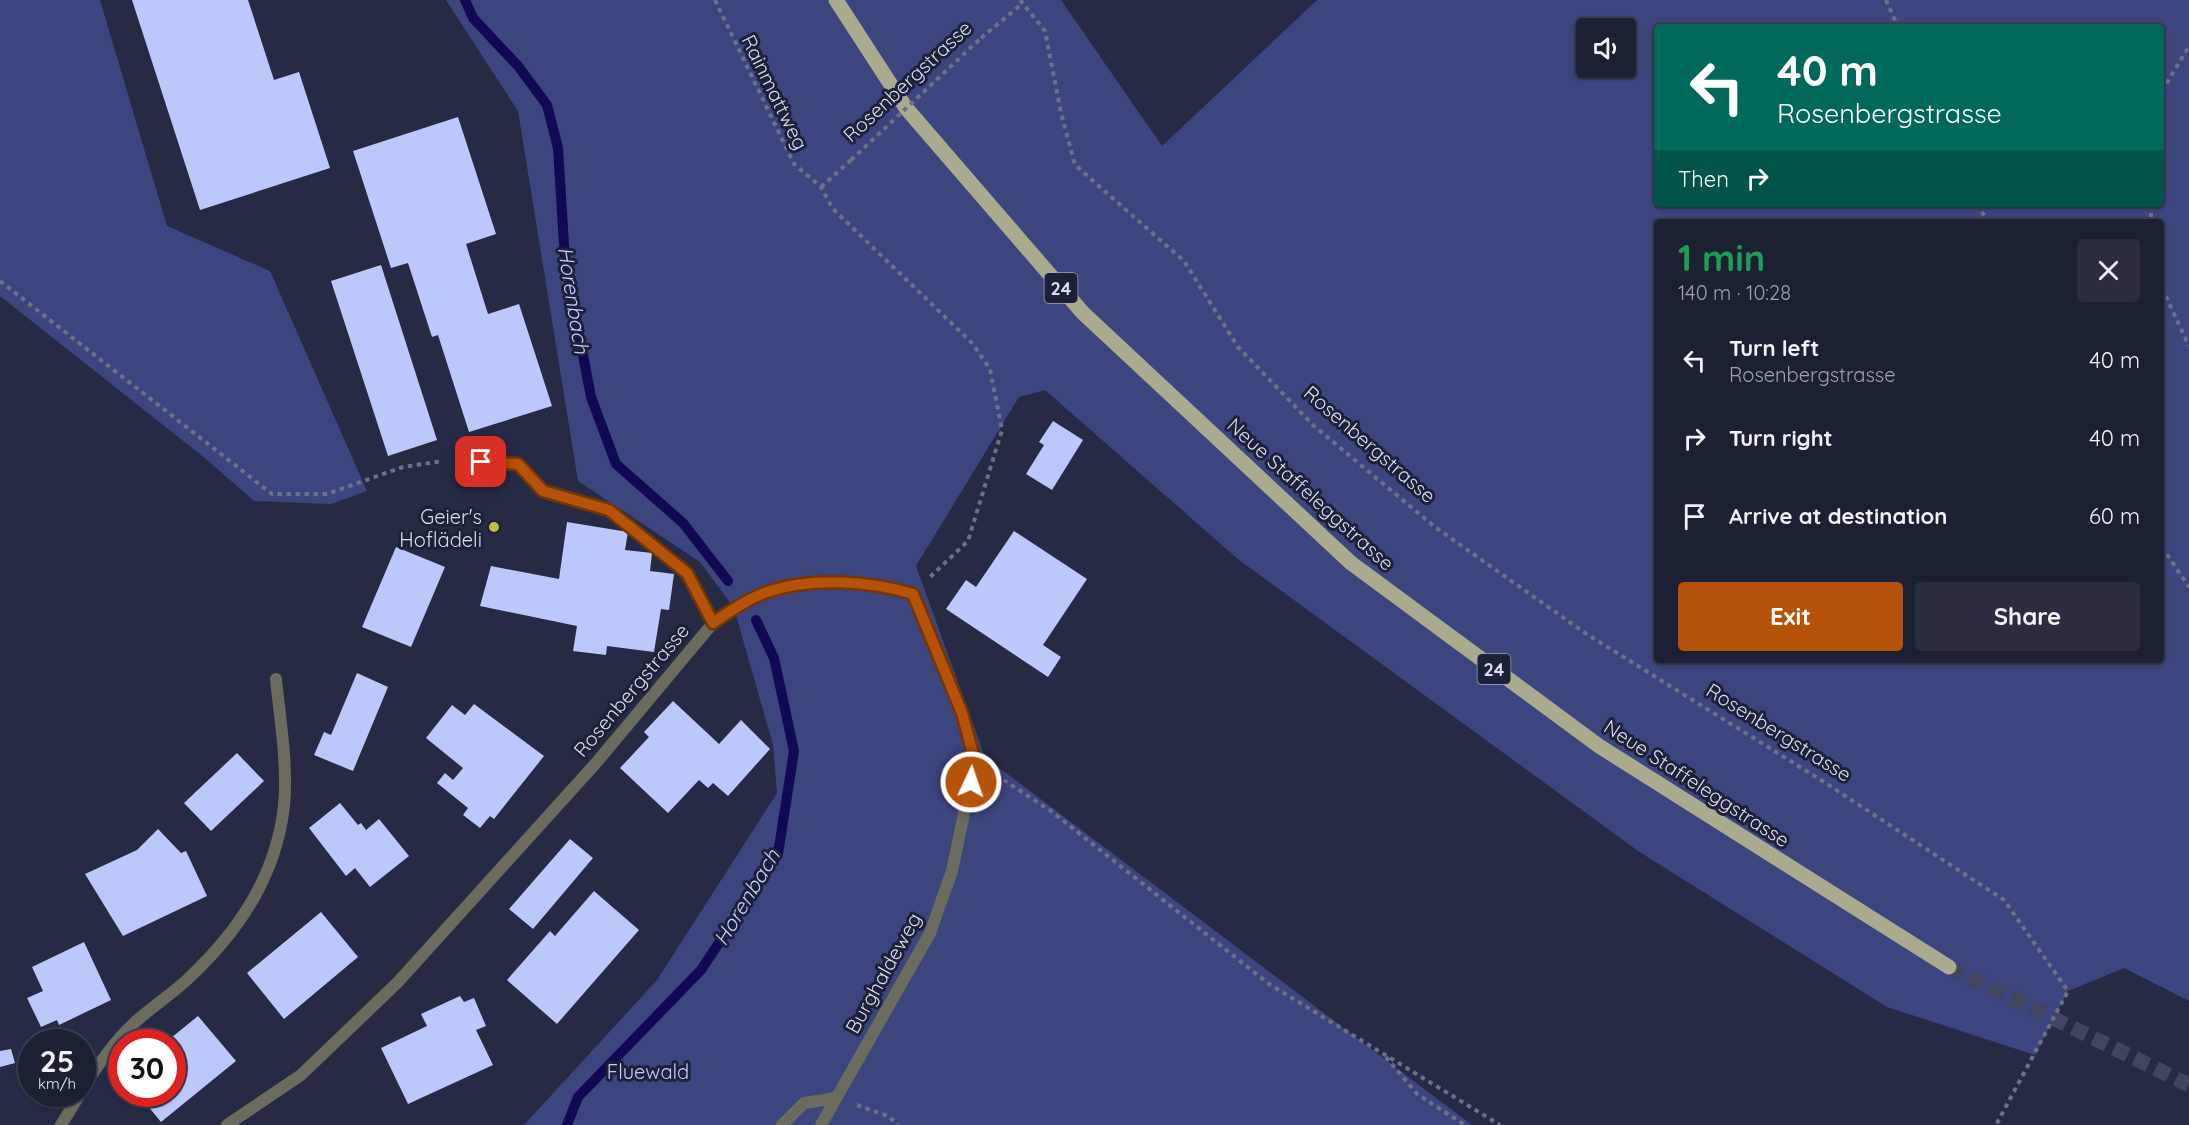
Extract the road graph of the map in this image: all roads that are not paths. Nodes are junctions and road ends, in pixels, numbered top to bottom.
1 (836, 0) edge
2 (463, 461) road end
3 (913, 594) joint
4 (713, 623) junction
5 (276, 679) dead end
6 (1949, 967) tunnel mouth
7 (96, 1068) edge
8 (836, 1098) junction
9 (72, 1107) edge
10 (61, 1125) edge
11 (226, 1125) edge
12 (782, 1125) edge
13 (821, 1125) edge

1 - 6 main road, Neue Staffeleggstrasse / 24
2 - 4 street
3 - 4 street, Rosenbergstrasse
3 - 8 street, Burghaldeweg
4 - 11 street, Rosenbergstrasse
5 - 7 street
8 - 12 street
8 - 13 street, Burghaldeweg
9 - 10 street

